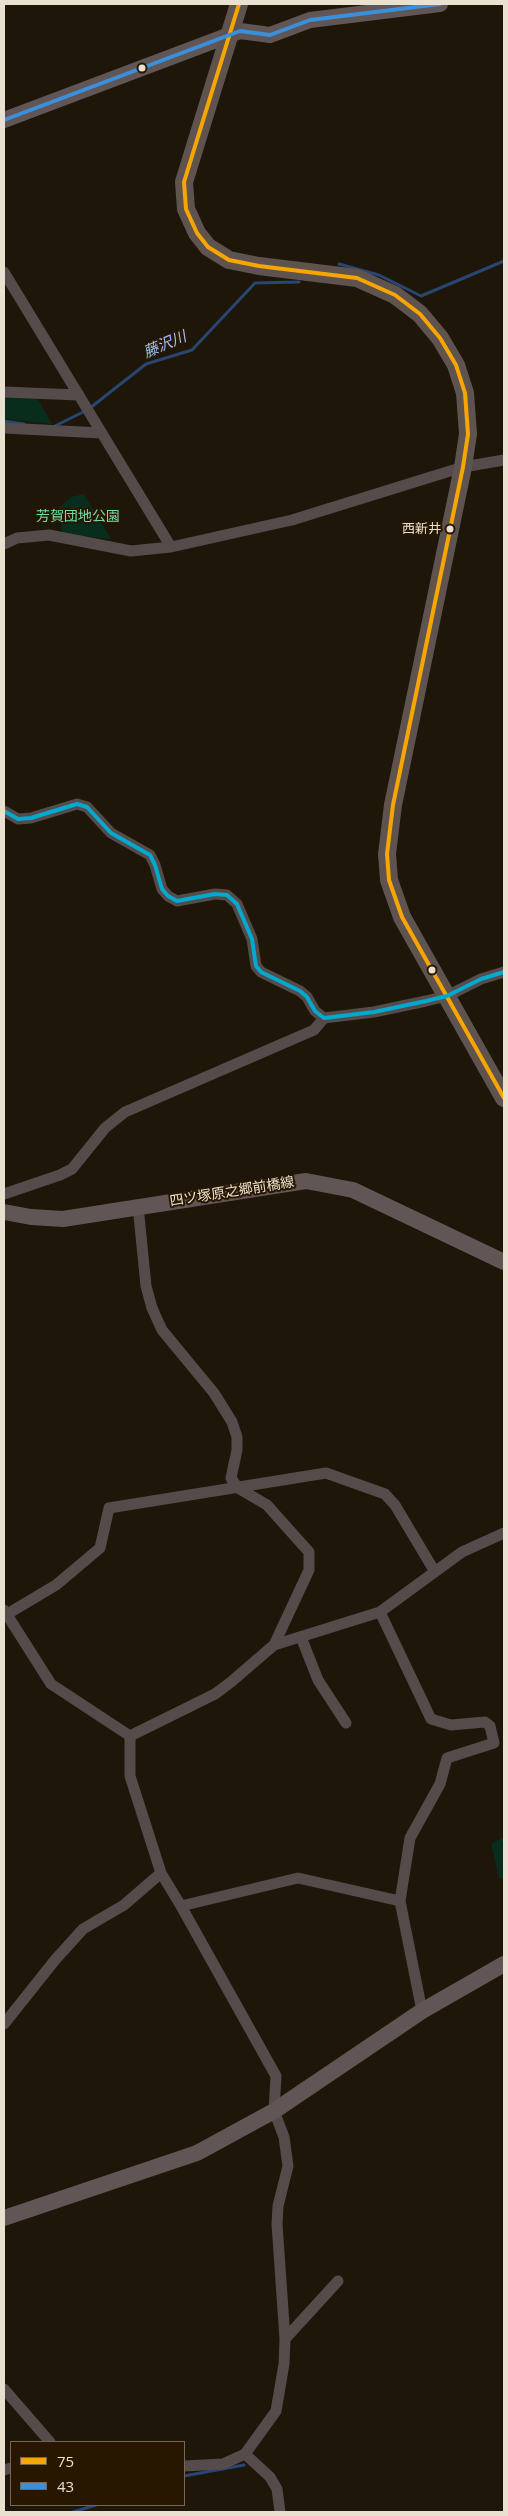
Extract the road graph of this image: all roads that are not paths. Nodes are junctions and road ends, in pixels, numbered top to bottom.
1 (239, 4) edge
2 (440, 4) edge
3 (228, 37) junction
4 (4, 120) edge
5 (4, 272) edge
6 (4, 392) edge
7 (79, 395) junction
8 (4, 428) edge
9 (101, 433) junction
10 (504, 460) edge
11 (463, 467) junction
12 (4, 544) edge
13 (171, 547) junction
14 (4, 811) edge
15 (504, 972) edge
16 (447, 996) junction
17 (324, 1018) junction
18 (504, 1098) edge
19 (4, 1194) edge
20 (138, 1206) junction
21 (6, 1215) edge
22 (504, 1262) edge
23 (238, 1488) junction
24 (504, 1533) edge
25 (435, 1572) junction
26 (380, 1612) junction
27 (5, 1614) edge
28 (301, 1637) junction
29 (274, 1645) junction
30 (346, 1723) dead end
31 (130, 1736) junction
32 (161, 1873) junction
33 (400, 1901) junction
34 (181, 1906) junction
35 (504, 1964) edge
36 (422, 2011) junction
37 (4, 2024) edge
38 (274, 2111) junction
39 (4, 2218) edge
40 (338, 2281) dead end
41 (285, 2339) junction
42 (4, 2389) edge
43 (49, 2441) edge
44 (245, 2454) junction
45 (185, 2466) edge
46 (280, 2512) edge

1 - 3 main road
2 - 3 street
3 - 4 street
3 - 11 main road
5 - 7 street
6 - 7 street
7 - 9 street
8 - 9 street
9 - 13 street
10 - 11 street
11 - 13 street
11 - 16 main road
12 - 13 street
14 - 17 street
15 - 16 street
16 - 17 street
16 - 18 main road
17 - 19 street
20 - 21 street, 四ツ塚原之郷前橋線
20 - 22 street, 四ツ塚原之郷前橋線
20 - 23 street
23 - 25 street
23 - 27 street
23 - 29 street
24 - 25 street
25 - 26 street
26 - 28 street
26 - 33 street
27 - 31 street
28 - 29 street
28 - 30 street
29 - 31 street
31 - 32 street
32 - 34 street
32 - 37 street
33 - 34 street
33 - 36 street
34 - 38 street
35 - 36 street
36 - 38 street
38 - 39 street
38 - 41 street
40 - 41 street
41 - 44 street
42 - 43 street
44 - 45 street
44 - 46 street

